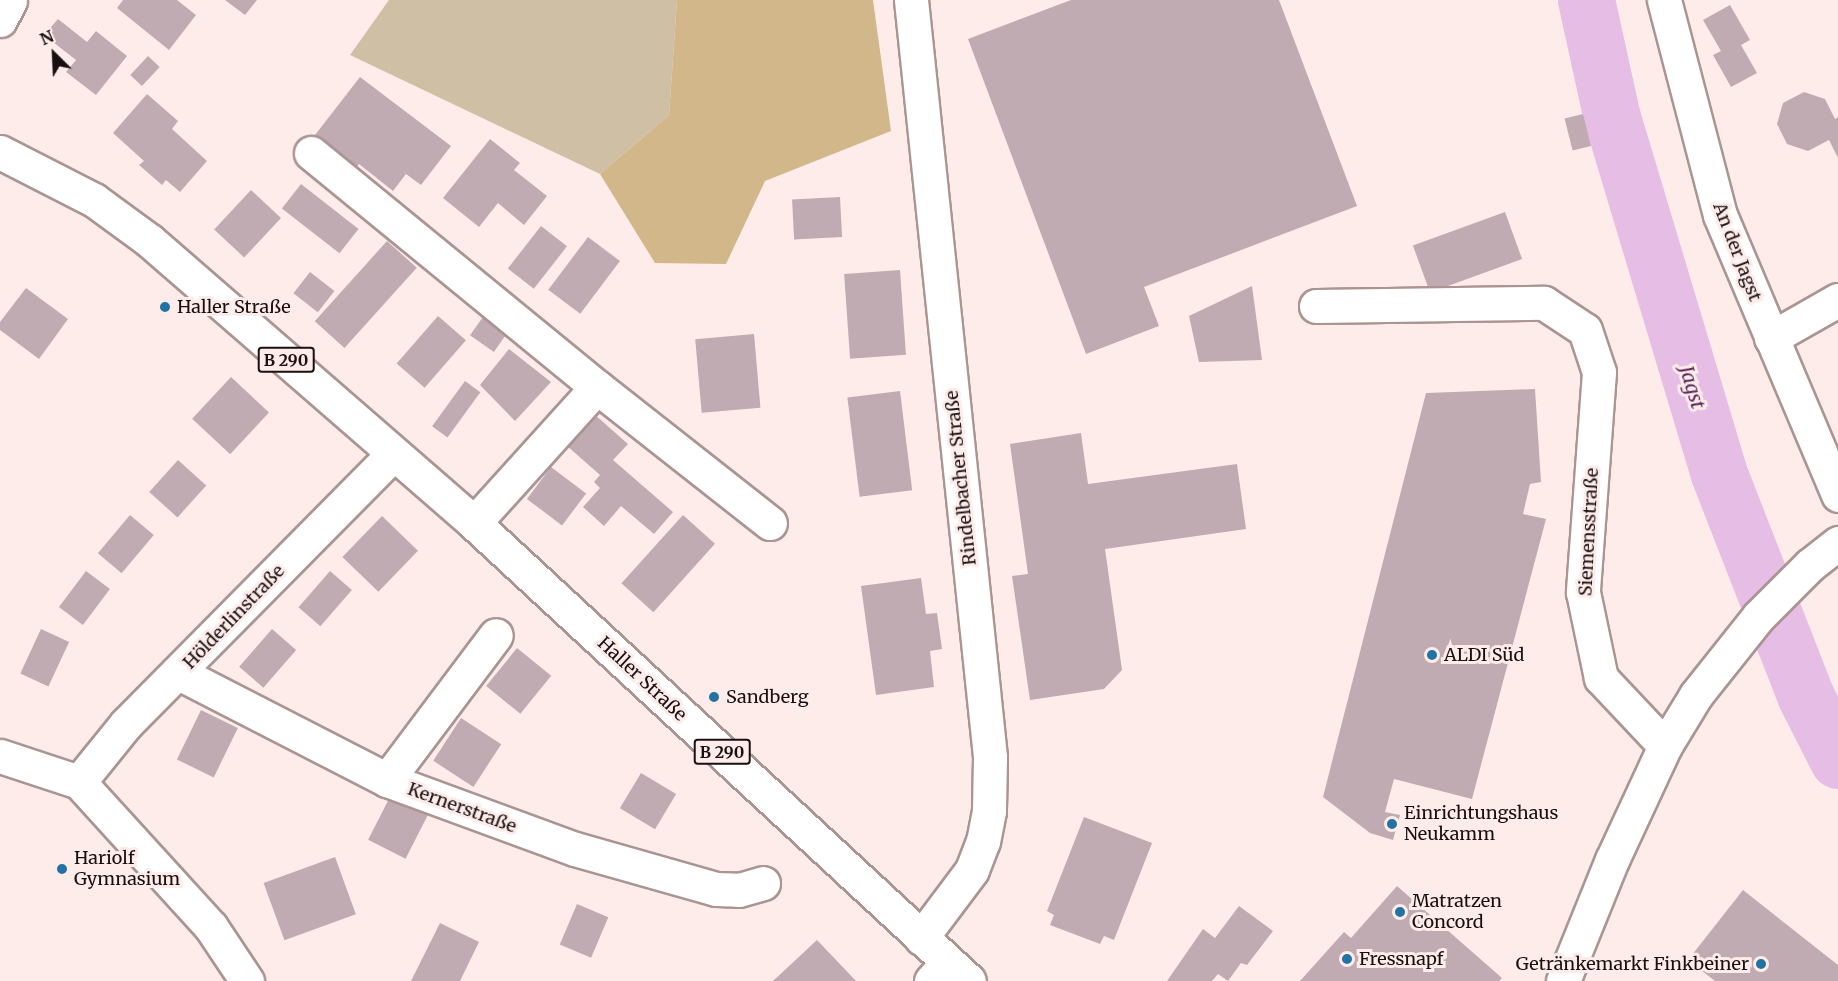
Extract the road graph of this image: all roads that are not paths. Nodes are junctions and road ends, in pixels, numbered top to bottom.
1 (10, 0) edge
2 (911, 0) edge
3 (1664, 0) edge
4 (0, 20) edge
5 (0, 152) edge
6 (311, 153) dead end
7 (1838, 300) edge
8 (1316, 306) dead end
9 (1771, 338) junction
10 (597, 387) junction
11 (393, 454) junction
12 (1838, 495) edge
13 (474, 523) junction
14 (770, 523) dead end
15 (1838, 543) edge
16 (496, 635) dead end
17 (179, 673) junction
18 (1665, 746) junction
19 (0, 756) edge
20 (387, 780) junction
21 (79, 782) junction
22 (763, 883) dead end
23 (921, 938) junction
24 (949, 975) edge
25 (247, 981) edge
26 (1563, 981) edge

1 - 4 street
2 - 23 street, Rindelbacher Straße
3 - 9 street, An der Jagst
5 - 11 street, Haller Straße / B 290
6 - 10 street
7 - 9 street
8 - 18 street, Siemensstraße
9 - 12 street, An der Jagst
10 - 13 street
10 - 14 street
11 - 13 street, Haller Straße / B 290
11 - 17 street, Hölderlinstraße
13 - 23 street, Haller Straße / B 290
15 - 18 street
16 - 20 street
17 - 20 street, Kernerstraße
17 - 21 street, Hölderlinstraße
18 - 26 street
19 - 21 street
20 - 22 street, Kernerstraße
21 - 25 street
23 - 24 street, Haller Straße / B 290

